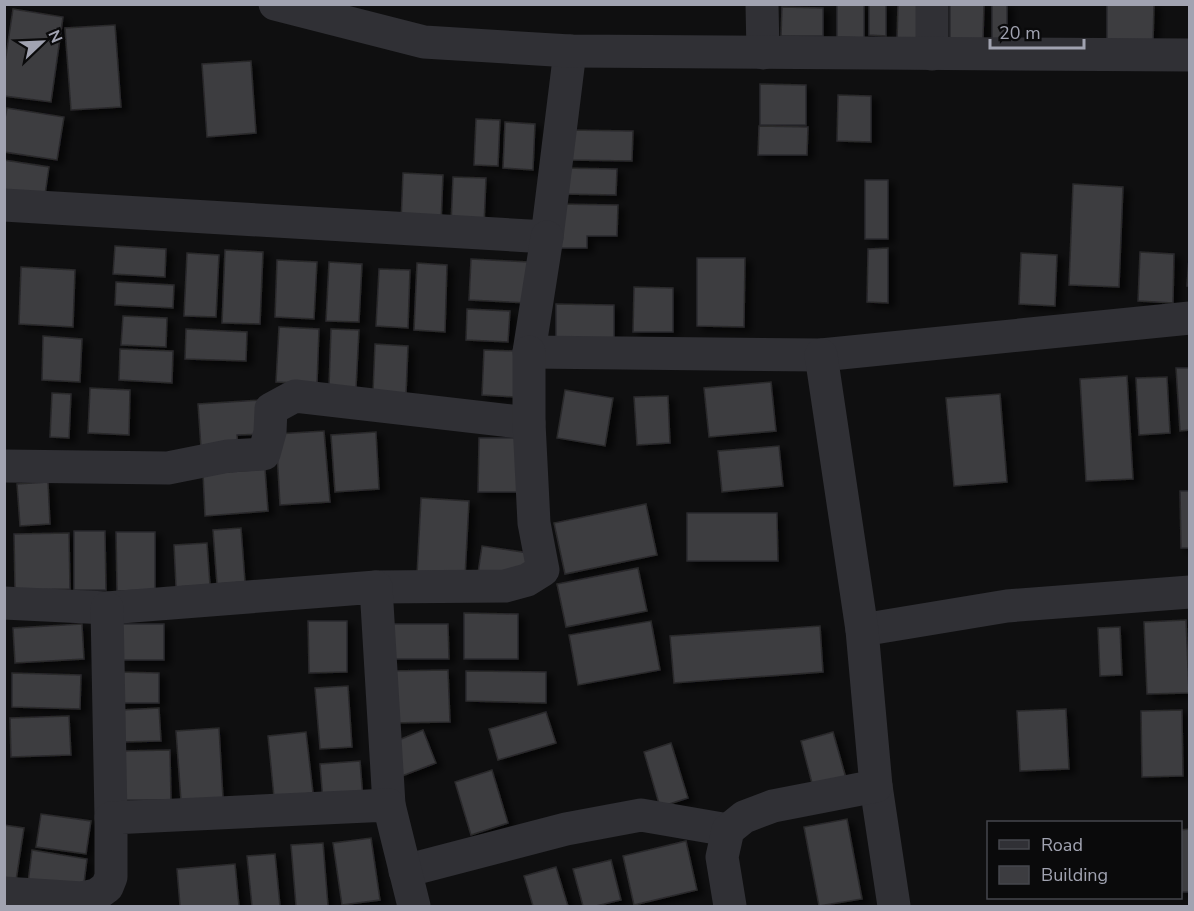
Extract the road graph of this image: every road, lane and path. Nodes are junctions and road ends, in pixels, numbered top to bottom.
1 (275, 4) edge
2 (762, 4) edge
3 (932, 4) edge
4 (570, 51) junction
5 (763, 53) junction
6 (932, 54) junction
7 (1190, 55) edge
8 (4, 205) edge
9 (547, 237) junction
10 (1190, 318) edge
11 (529, 352) junction
12 (821, 355) junction
13 (529, 423) junction
14 (4, 466) edge
15 (376, 587) junction
16 (1190, 592) edge
17 (4, 603) edge
18 (107, 608) junction
19 (862, 630) junction
20 (876, 786) junction
21 (389, 805) junction
22 (111, 818) junction
23 (728, 830) junction
24 (405, 872) junction
25 (4, 893) edge
26 (107, 897) edge
27 (414, 906) edge
28 (730, 906) edge
29 (894, 906) edge

1 - 4 street
2 - 5 street
3 - 6 street
4 - 5 street
4 - 9 street
5 - 6 street
6 - 7 street
8 - 9 street
9 - 11 street
10 - 12 street
11 - 12 street
11 - 13 street
12 - 19 street
13 - 14 street
13 - 15 street
15 - 18 street
15 - 21 street
16 - 19 street
17 - 18 street
18 - 22 street
19 - 20 street
20 - 23 street
20 - 29 street
21 - 22 street
21 - 24 street
22 - 26 street
23 - 24 street
23 - 28 street
24 - 27 street
25 - 26 street

